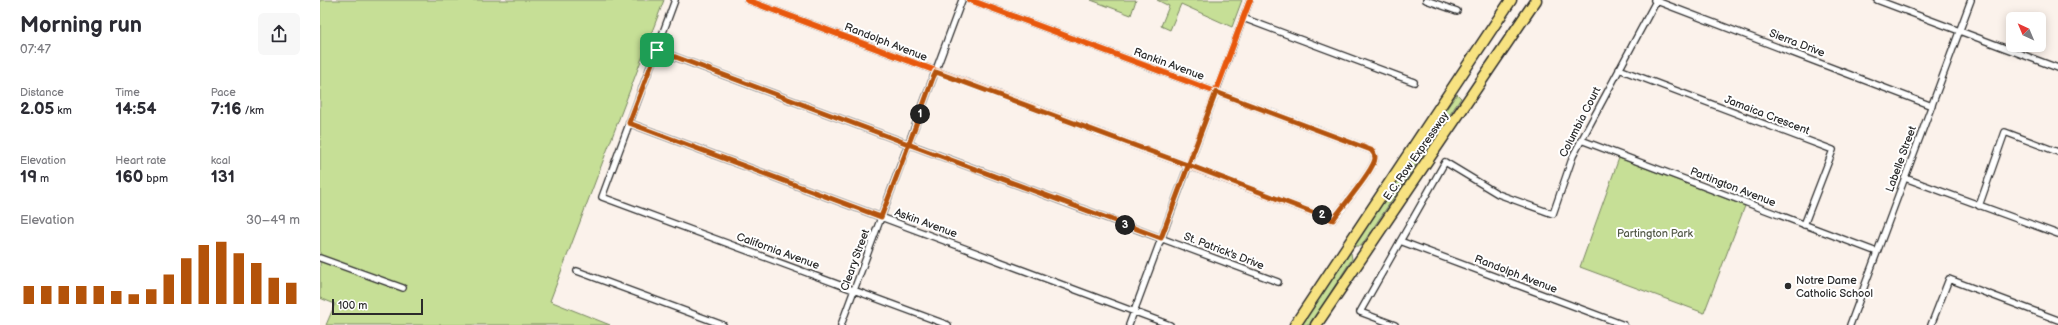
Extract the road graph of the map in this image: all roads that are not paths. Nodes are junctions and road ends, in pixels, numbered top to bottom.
1 (675, 0) edge
2 (747, 0) edge
3 (962, 0) edge
4 (970, 0) edge
5 (1250, 0) edge
6 (1426, 0) edge
7 (1511, 0) edge
8 (1536, 0) edge
9 (1655, 0) edge
10 (1877, 0) edge
11 (1971, 0) edge
12 (1457, 11) dead end
13 (1244, 18) junction
14 (1960, 31) junction
15 (646, 46) dead end
16 (657, 50) junction
17 (2058, 68) edge
18 (1619, 70) junction
19 (936, 72) junction
20 (1414, 82) dead end
21 (1216, 92) junction
22 (1932, 106) junction
23 (629, 123) junction
24 (1581, 140) junction
25 (909, 144) junction
26 (2058, 152) edge
27 (1188, 165) junction
28 (1905, 178) junction
29 (1979, 206) junction
30 (881, 217) junction
31 (1333, 220) joint
32 (1804, 225) junction
33 (2058, 234) edge
34 (1161, 238) junction
35 (1400, 241) junction
36 (1877, 252) junction
37 (320, 258) edge
38 (577, 271) dead end
39 (1278, 282) dead end
40 (403, 288) dead end
41 (854, 290) junction
42 (1134, 311) junction
43 (2058, 320) edge
44 (723, 325) edge
45 (841, 325) edge
46 (948, 325) edge
47 (1128, 325) edge
48 (1170, 325) edge
49 (1294, 325) edge
50 (1316, 325) edge
51 (1395, 325) edge
52 (1624, 325) edge
53 (1850, 325) edge
54 (1931, 325) edge

1 - 16 street
2 - 19 street, Randolph Avenue
3 - 19 street, Cleary Street
4 - 21 street, Rankin Avenue
5 - 13 street
6 - 12 street
7 - 49 highway, E.C. Row Expressway
8 - 50 highway, E.C. Row Expressway
9 - 18 street, Columbia Court
9 - 22 street, Sierra Drive
10 - 14 street
11 - 14 street, Labelle Street
13 - 20 street
13 - 21 street
14 - 17 street
14 - 22 street, Labelle Street
15 - 16 street, St. Patrick's Drive
16 - 23 street
16 - 25 street, St. Patrick's Drive
18 - 24 street, Columbia Court
18 - 32 street, Jamaica Crescent
19 - 25 street, Cleary Street
19 - 27 street, Randolph Avenue
21 - 27 street
21 - 31 street, Rankin Avenue
22 - 28 street, Labelle Street
23 - 30 street, Askin Avenue
23 - 41 street, California Avenue
24 - 32 street, Partington Avenue
24 - 35 street, Columbia Court
25 - 30 street, Cleary Street
25 - 34 street, St. Patrick's Drive
26 - 29 street
27 - 31 street, Randolph Avenue
27 - 34 street
28 - 29 street
28 - 36 street, Labelle Street
29 - 33 street
30 - 41 street, Cleary Street
30 - 42 street, Askin Avenue
32 - 36 street, Partington Avenue
34 - 39 street, St. Patrick's Drive
34 - 42 street
35 - 51 street
35 - 52 street, Randolph Avenue
36 - 53 street, Labelle Street
37 - 40 street
38 - 44 street
41 - 45 street, Cleary Street
41 - 46 street, California Avenue
42 - 47 street
42 - 48 street, Askin Avenue
43 - 54 street

